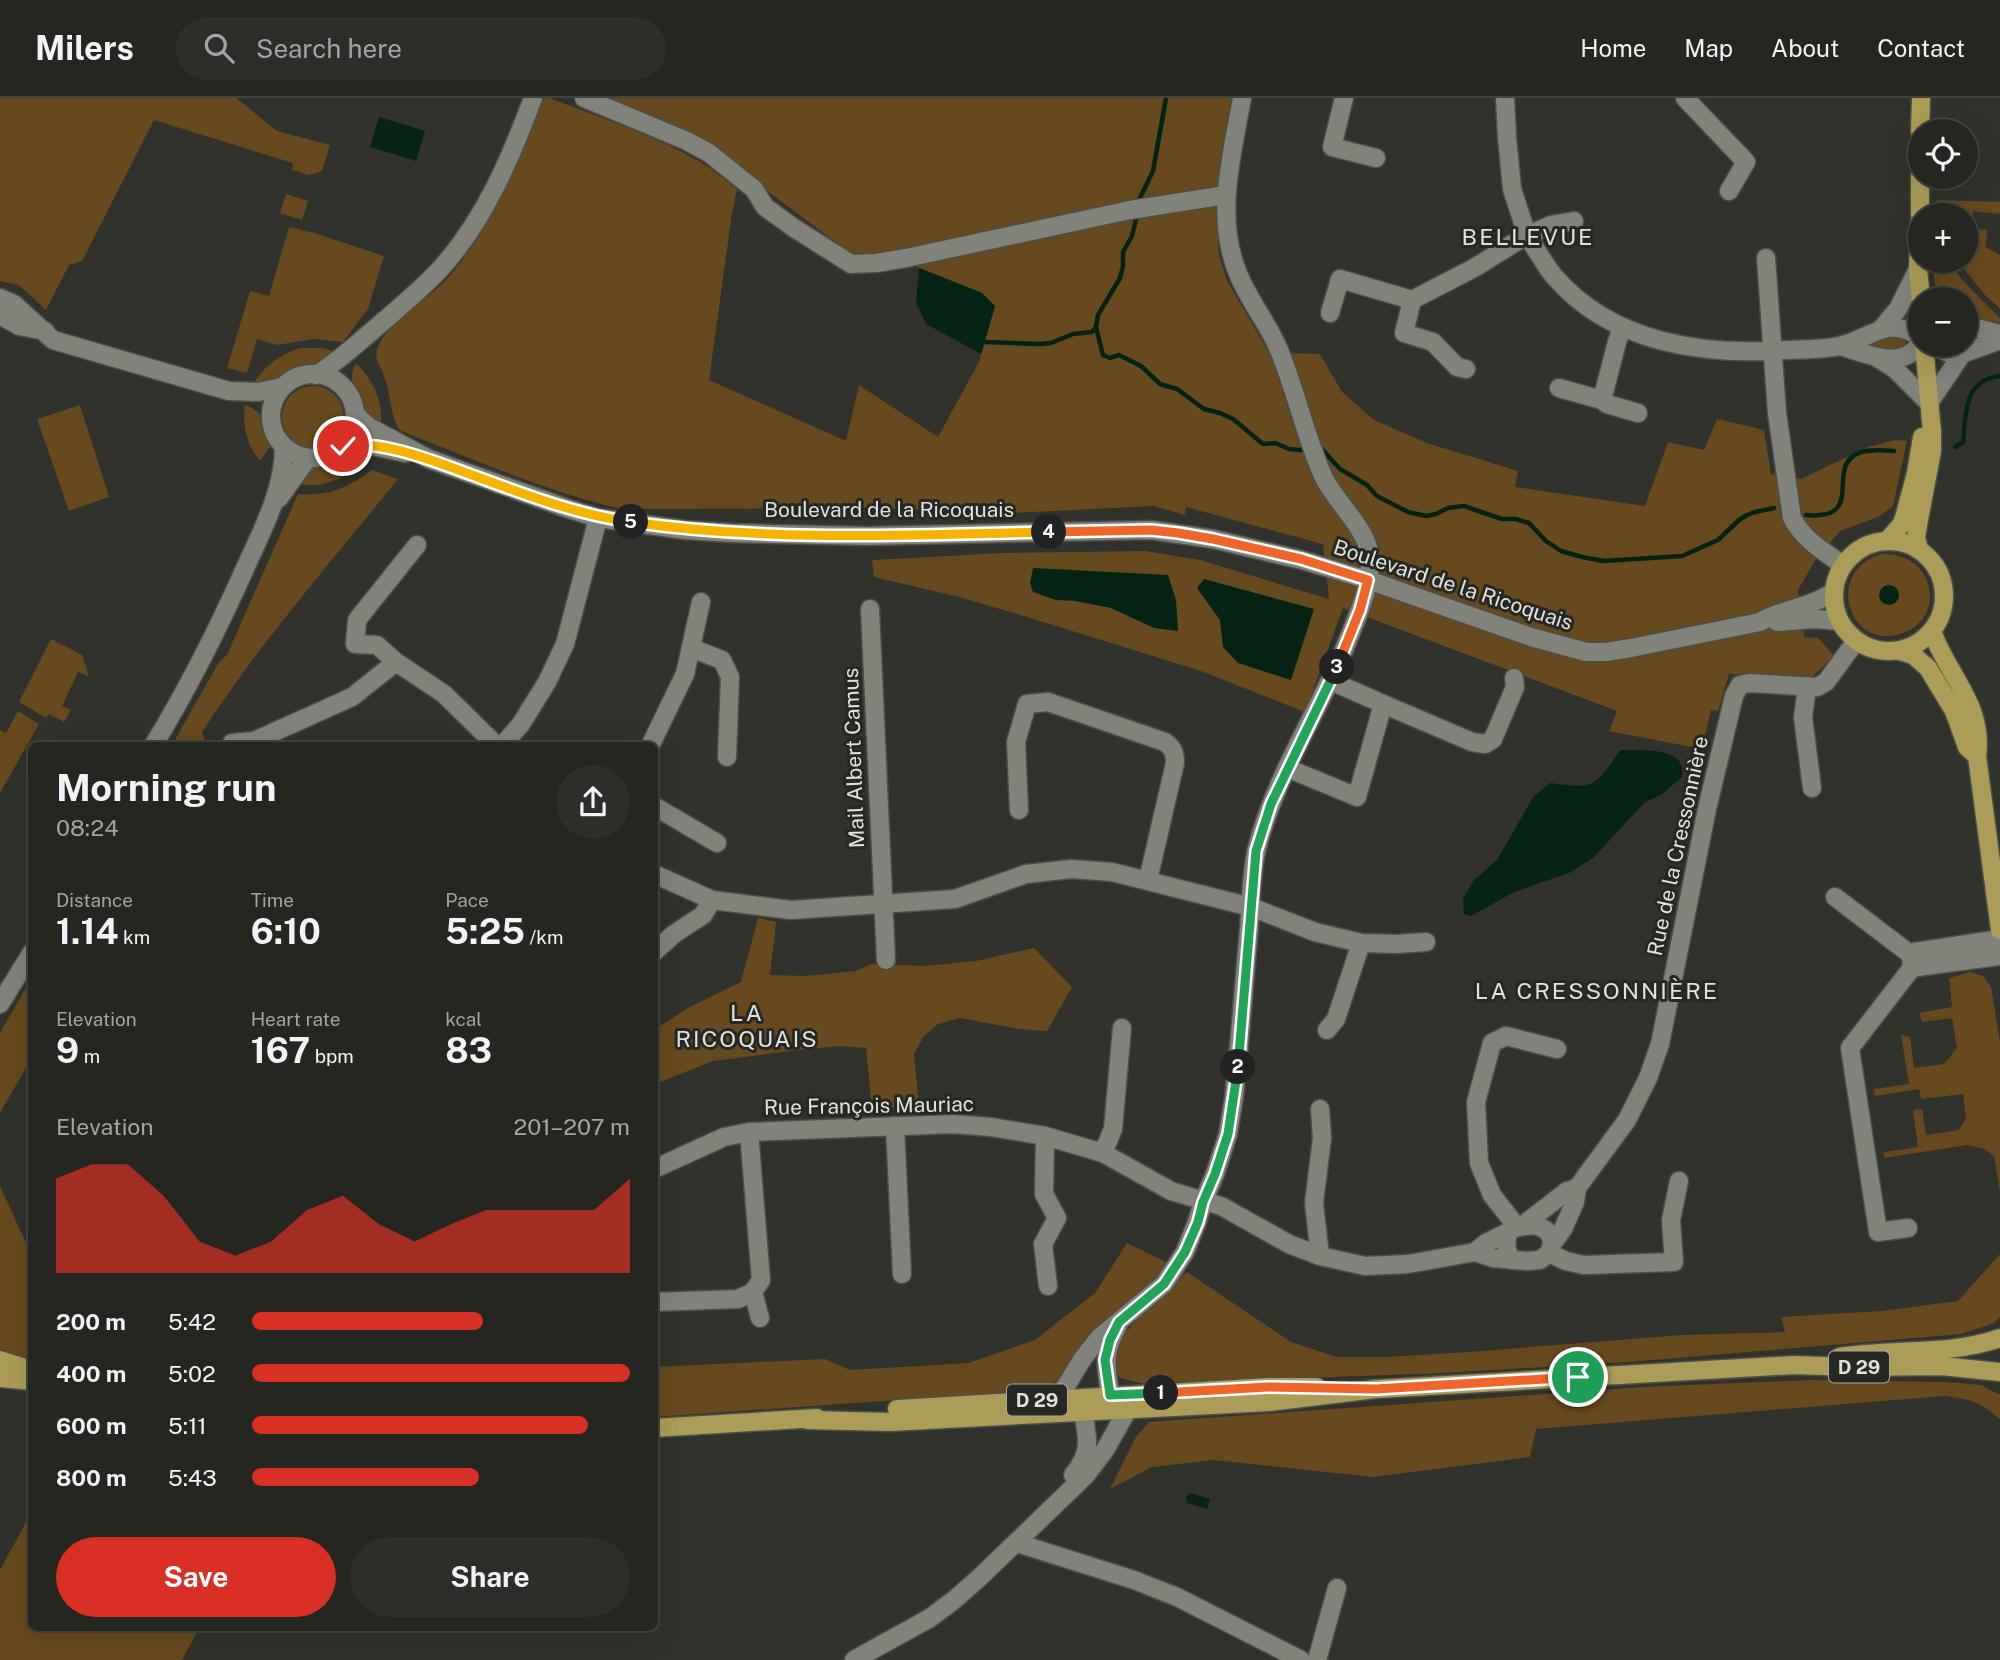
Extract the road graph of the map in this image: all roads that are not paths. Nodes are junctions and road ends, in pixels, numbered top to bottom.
1 (533, 98) edge
2 (583, 98) edge
3 (1242, 98) edge
4 (1344, 98) edge
5 (1505, 98) edge
6 (1685, 98) edge
7 (1921, 98) edge
8 (1920, 119) edge
9 (1376, 158) dead end
10 (1729, 191) dead end
11 (1226, 195) junction
12 (1574, 221) dead end
13 (1528, 236) junction
14 (1766, 258) dead end
15 (1916, 273) edge
16 (0, 298) edge
17 (1412, 300) junction
18 (1330, 313) dead end
19 (0, 315) edge
20 (1622, 328) junction
21 (1978, 328) edge
22 (1881, 329) junction
23 (1908, 330) edge
24 (45, 331) junction
25 (2000, 334) edge
26 (366, 337) junction
27 (2000, 340) edge
28 (1840, 346) junction
29 (1978, 348) edge
30 (1772, 351) junction
31 (1908, 355) edge
32 (1876, 357) junction
33 (1924, 357) edge
34 (1960, 357) edge
35 (1466, 369) dead end
36 (316, 374) junction
37 (282, 387) junction
38 (1559, 388) dead end
39 (345, 390) junction
40 (229, 391) junction
41 (1602, 400) junction
42 (1929, 402) junction
43 (1639, 413) dead end
44 (355, 414) junction
45 (270, 416) junction
46 (343, 446) junction
47 (284, 447) junction
48 (308, 458) junction
49 (429, 459) junction
50 (272, 509) junction
51 (598, 518) junction
52 (1887, 541) junction
53 (417, 545) dead end
54 (1919, 550) junction
55 (1843, 565) junction
56 (1368, 580) junction
57 (1833, 592) junction
58 (701, 602) dead end
59 (870, 609) dead end
60 (1839, 621) junction
61 (1760, 622) junction
62 (1932, 631) junction
63 (1856, 641) junction
64 (691, 648) junction
65 (1900, 650) junction
66 (396, 662) junction
67 (1514, 678) dead end
68 (1331, 681) junction
69 (1807, 687) junction
70 (1383, 704) junction
71 (155, 742) edge
72 (243, 742) edge
73 (496, 742) edge
74 (504, 742) edge
75 (652, 742) edge
76 (1977, 756) junction
77 (727, 757) dead end
78 (1287, 768) junction
79 (1812, 788) dead end
80 (658, 808) edge
81 (1019, 810) dead end
82 (717, 843) dead end
83 (658, 876) edge
84 (1148, 880) junction
85 (1835, 897) dead end
86 (712, 900) junction
87 (883, 905) junction
88 (1251, 907) junction
89 (2000, 930) edge
90 (2000, 939) edge
91 (1426, 942) dead end
92 (1361, 943) junction
93 (658, 948) edge
94 (2000, 956) edge
95 (28, 958) edge
96 (886, 960) dead end
97 (1912, 960) junction
98 (0, 1004) edge
99 (1122, 1028) dead end
100 (1326, 1031) dead end
101 (1557, 1049) dead end
102 (1320, 1108) dead end
103 (895, 1126) junction
104 (749, 1132) junction
105 (1045, 1136) junction
106 (1104, 1153) junction
107 (658, 1167) edge
108 (1679, 1181) dead end
109 (1577, 1188) junction
110 (1203, 1202) junction
111 (1516, 1228) junction
112 (1908, 1228) dead end
113 (1550, 1249) junction
114 (1475, 1252) junction
115 (1320, 1256) junction
116 (1512, 1260) junction
117 (902, 1274) dead end
118 (1048, 1286) dead end
119 (753, 1292) junction
120 (658, 1302) edge
121 (760, 1318) dead end
122 (1119, 1322) junction
123 (2000, 1338) edge
124 (0, 1360) edge
125 (1795, 1365) junction
126 (28, 1369) edge
127 (2000, 1372) edge
128 (0, 1378) edge
129 (28, 1381) edge
130 (1245, 1388) junction
131 (1376, 1389) junction
132 (1110, 1395) junction
133 (1058, 1399) junction
134 (1128, 1409) junction
135 (1083, 1412) junction
136 (973, 1417) junction
137 (807, 1420) junction
138 (658, 1428) edge
139 (1032, 1527) junction
140 (1017, 1543) junction
141 (1338, 1588) dead end
142 (854, 1660) edge
143 (1301, 1660) edge
144 (1317, 1660) edge

1 - 26 street
2 - 11 street
3 - 11 street
4 - 9 street
5 - 13 street
6 - 10 street
7 - 8 main road
11 - 56 street
12 - 13 street
13 - 17 street
13 - 20 street
14 - 30 street
15 - 22 street
16 - 24 street
17 - 18 street
17 - 35 street
19 - 24 street
20 - 30 street
20 - 41 street
21 - 25 street
22 - 23 street
22 - 28 street
24 - 40 street
26 - 36 street
26 - 39 street
27 - 29 street
28 - 30 street
28 - 32 street
30 - 55 street
31 - 32 street
32 - 42 street
33 - 42 main road
34 - 42 street
36 - 37 street
36 - 39 street
37 - 40 street
37 - 45 street
38 - 41 street
39 - 44 street
40 - 45 street
41 - 43 street
42 - 52 main road
42 - 54 main road
44 - 46 street
44 - 49 street, Boulevard de la Ricoquais
45 - 47 street
46 - 48 street
46 - 49 street, Boulevard de la Ricoquais
47 - 48 street
47 - 50 street
48 - 50 street
49 - 51 street, Boulevard de la Ricoquais
50 - 71 street
51 - 56 street, Boulevard de la Ricoquais
51 - 74 street
52 - 54 main road
52 - 55 main road
53 - 66 street
54 - 62 main road
55 - 57 main road
56 - 61 street, Boulevard de la Ricoquais
56 - 68 street
57 - 60 main road
57 - 61 street, Boulevard de la Ricoquais
58 - 64 street
59 - 87 street, Mail Albert Camus
60 - 61 street, Boulevard de la Ricoquais
60 - 63 main road
62 - 65 main road
62 - 76 main road
63 - 65 main road
63 - 69 street
64 - 75 street
64 - 77 street
65 - 76 main road
66 - 72 street
66 - 73 street
67 - 70 street
68 - 70 street
68 - 78 street
69 - 79 street
69 - 109 street, Rue de la Cressonnière
70 - 78 street
76 - 89 main road
78 - 88 street
80 - 82 street
81 - 84 street
83 - 86 street
84 - 87 street
84 - 88 street
85 - 97 street
86 - 87 street
86 - 93 street
87 - 96 street, Mail Albert Camus
88 - 92 street
88 - 110 street
90 - 97 street
91 - 92 street
92 - 100 street
94 - 97 street
95 - 98 street
97 - 112 street
99 - 106 street
101 - 111 street
102 - 115 street
103 - 104 street, Rue François Mauriac
103 - 105 street, Rue François Mauriac
103 - 117 street
104 - 107 street, Rue François Mauriac
104 - 119 street
105 - 106 street, Rue François Mauriac
105 - 118 street
106 - 110 street, Rue François Mauriac
108 - 113 street
109 - 111 street, Rue de la Cressonnière
109 - 113 street, Rue de la Cressonnière
110 - 115 street, Rue de la Cressonnière
110 - 122 street
111 - 113 street
111 - 114 street, Rue de la Cressonnière
111 - 116 street
113 - 116 street, Rue de la Cressonnière
114 - 115 street, Rue de la Cressonnière
114 - 116 street, Rue de la Cressonnière
119 - 120 street
119 - 121 street
122 - 132 street
122 - 133 street
123 - 125 main road, D 29
124 - 126 main road
125 - 127 main road, D 29
125 - 131 main road, D 29
128 - 129 main road
130 - 131 main road, D 29
130 - 132 main road, D 29
130 - 135 street
131 - 134 main road, D 29
132 - 133 main road, D 29
132 - 136 street
133 - 137 main road, D 29
134 - 135 main road, D 29
134 - 139 street
135 - 136 main road, D 29
135 - 139 street
136 - 137 main road, D 29
137 - 138 main road, D 29
139 - 140 street
140 - 142 street
140 - 143 street
141 - 144 street

